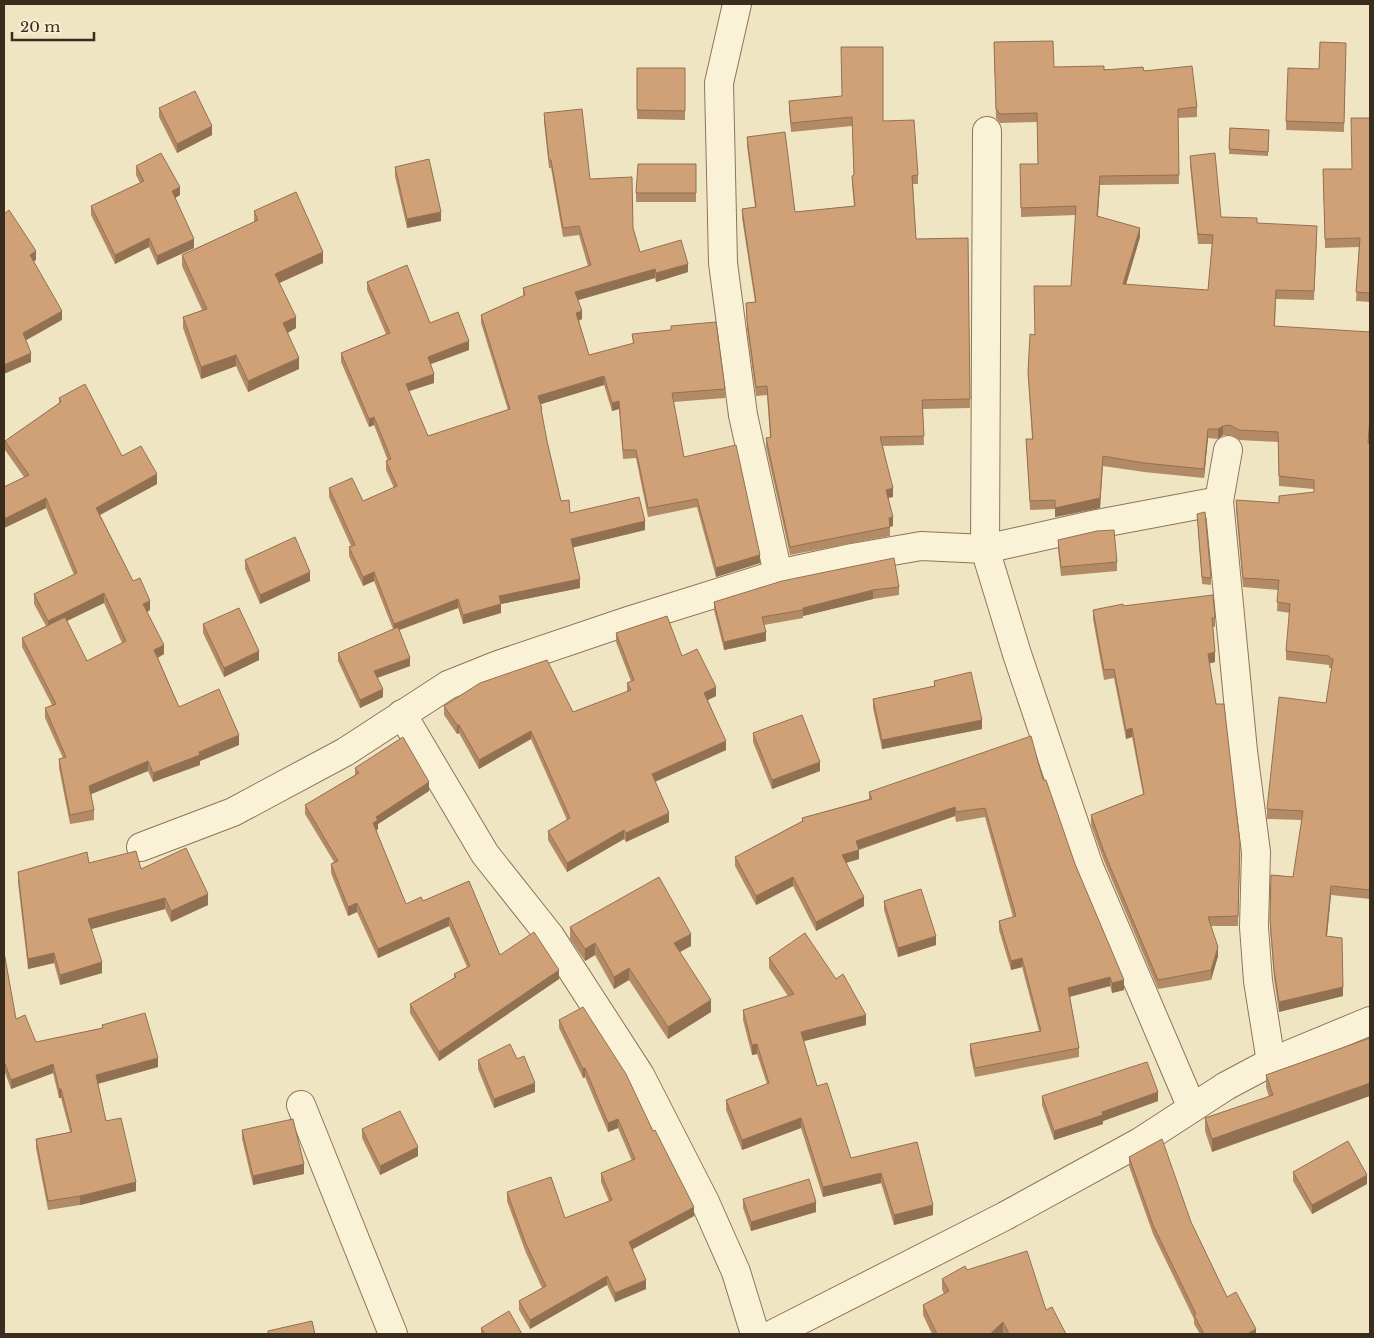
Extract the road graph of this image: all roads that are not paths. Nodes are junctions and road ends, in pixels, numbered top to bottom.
1 (737, 4) edge
2 (987, 131) dead end
3 (1228, 450) dead end
4 (1219, 501) junction
5 (985, 549) junction
6 (778, 574) junction
7 (402, 714) junction
8 (141, 847) dead end
9 (1370, 1021) edge
10 (1271, 1062) junction
11 (301, 1105) dead end
12 (1192, 1108) junction
13 (393, 1334) edge
14 (755, 1334) edge
15 (773, 1334) edge

1 - 6 street
2 - 5 street
3 - 4 street
4 - 5 street
4 - 10 street
5 - 6 street
5 - 12 street
6 - 7 street
7 - 8 street
7 - 14 street
9 - 10 street
10 - 12 street
11 - 13 street
12 - 15 street

